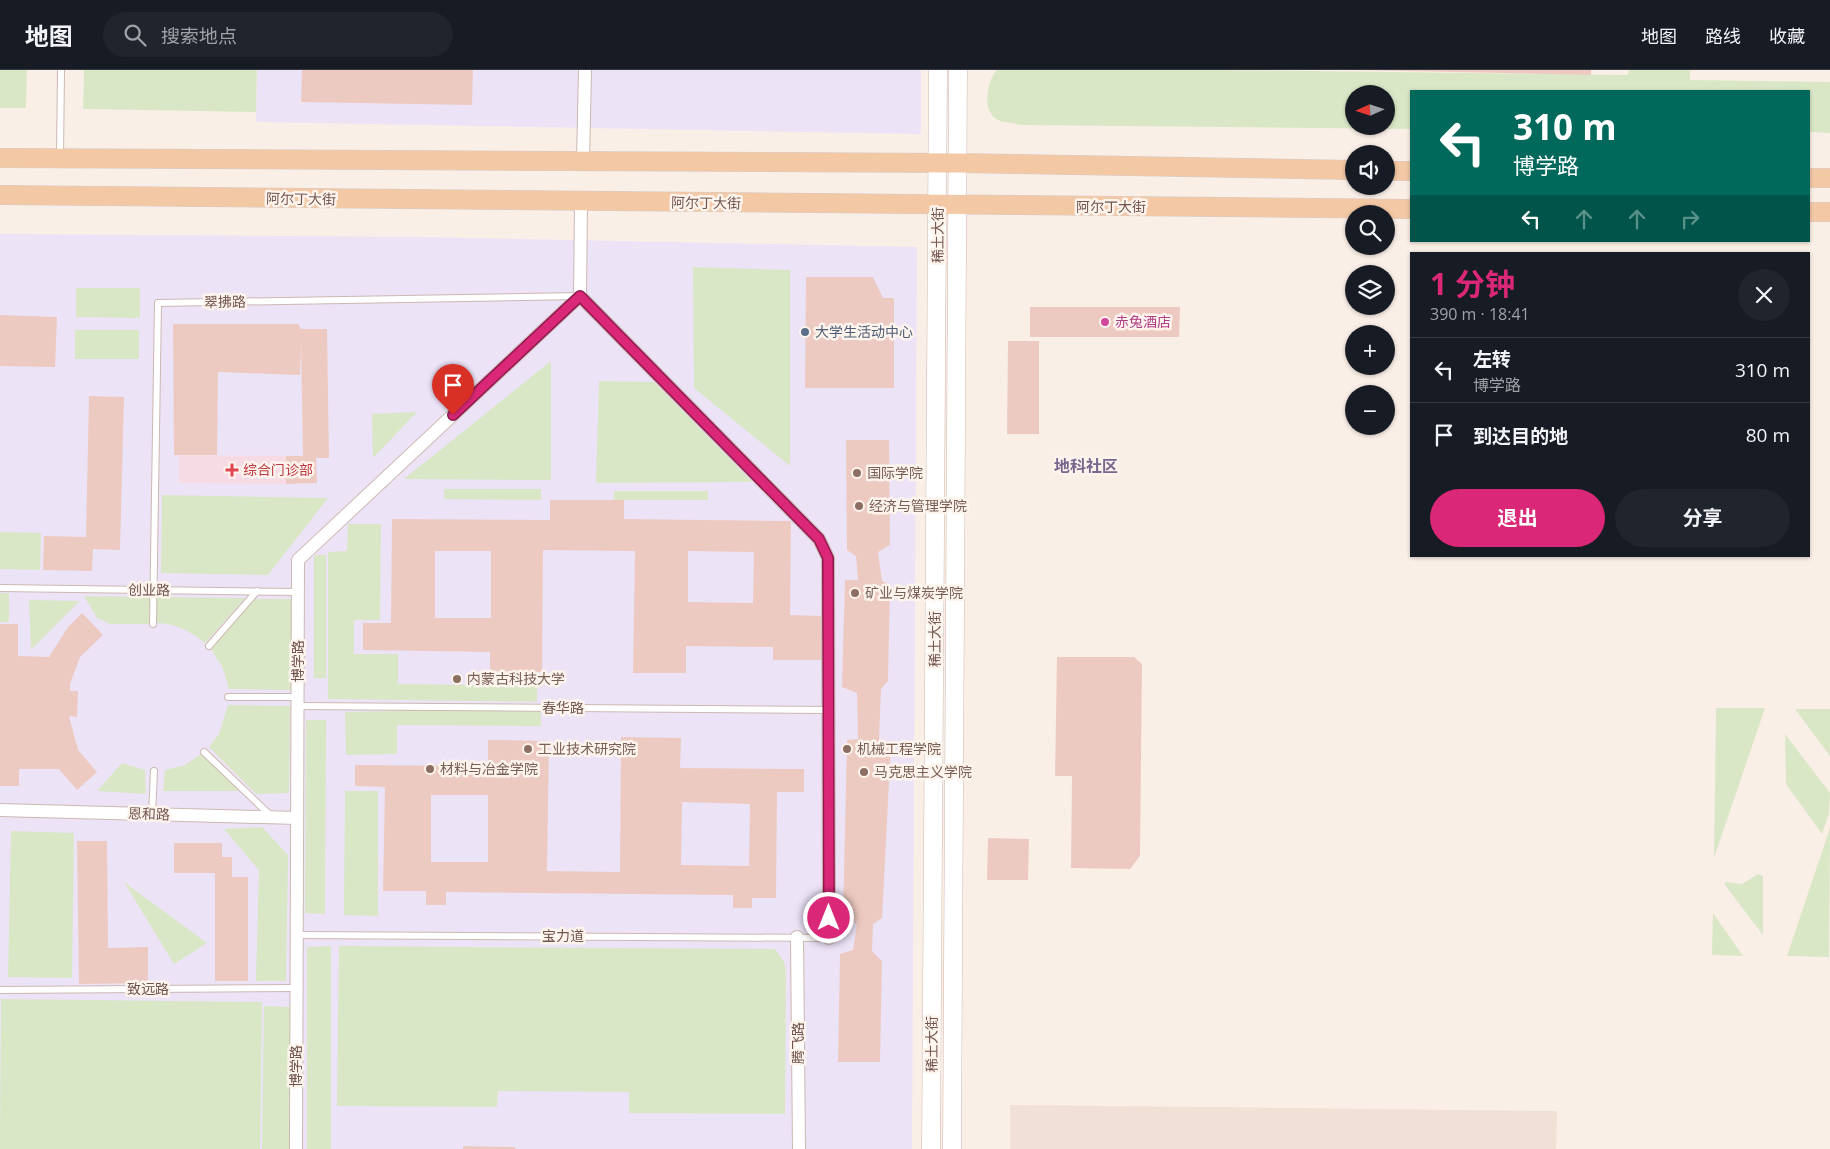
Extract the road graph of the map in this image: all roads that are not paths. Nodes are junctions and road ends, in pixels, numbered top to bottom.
1 (61, 70) edge
2 (585, 70) edge
3 (938, 70) edge
4 (958, 70) edge
5 (0, 158) edge
6 (60, 159) junction
7 (583, 161) junction
8 (937, 163) junction
9 (957, 163) junction
10 (1345, 170) edge
11 (1395, 171) edge
12 (1410, 171) edge
13 (1810, 178) edge
14 (1830, 178) edge
15 (0, 196) edge
16 (581, 202) junction
17 (947, 205) junction
18 (1410, 209) edge
19 (1810, 212) edge
20 (1830, 212) edge
21 (580, 296) junction
22 (0, 588) edge
23 (153, 590) junction
24 (257, 591) junction
25 (298, 592) junction
26 (153, 624) dead end
27 (209, 646) dead end
28 (228, 697) dead end
29 (297, 702) junction
30 (829, 710) junction
31 (204, 752) dead end
32 (154, 771) dead end
33 (0, 810) edge
34 (152, 814) junction
35 (272, 817) junction
36 (297, 818) junction
37 (296, 935) junction
38 (797, 938) junction
39 (830, 938) joint
40 (296, 988) junction
41 (0, 990) edge
42 (296, 1149) edge
43 (799, 1149) edge
44 (931, 1149) edge
45 (952, 1149) edge

1 - 6 lane
2 - 7 street
3 - 8 main road, 稀土大街
4 - 9 main road, 稀土大街
5 - 6 main road
6 - 7 main road
7 - 8 main road
8 - 9 main road
8 - 17 main road, 稀土大街
9 - 10 main road
9 - 17 main road, 稀土大街
11 - 12 main road
13 - 14 main road
15 - 16 main road, 阿尔丁大街
16 - 17 main road, 阿尔丁大街
16 - 21 street
17 - 18 main road, 阿尔丁大街
17 - 44 main road, 稀土大街
17 - 45 main road, 稀土大街
19 - 20 main road
21 - 23 lane, 翠拂路
21 - 25 street, 博学路
21 - 30 street
22 - 23 lane, 创业路
23 - 24 lane, 创业路
23 - 26 lane
24 - 25 lane, 创业路
24 - 27 lane
25 - 29 street, 博学路
28 - 29 lane, 春华路
29 - 30 lane, 春华路
29 - 36 street, 博学路
30 - 39 street
31 - 35 lane
32 - 34 lane
33 - 34 street, 恩和路
34 - 35 street, 恩和路
35 - 36 street, 恩和路
36 - 37 street, 博学路
37 - 38 lane, 宝力道
37 - 40 street, 博学路
38 - 39 lane, 宝力道
38 - 43 street, 腾飞路
40 - 41 lane, 致远路
40 - 42 street, 博学路

